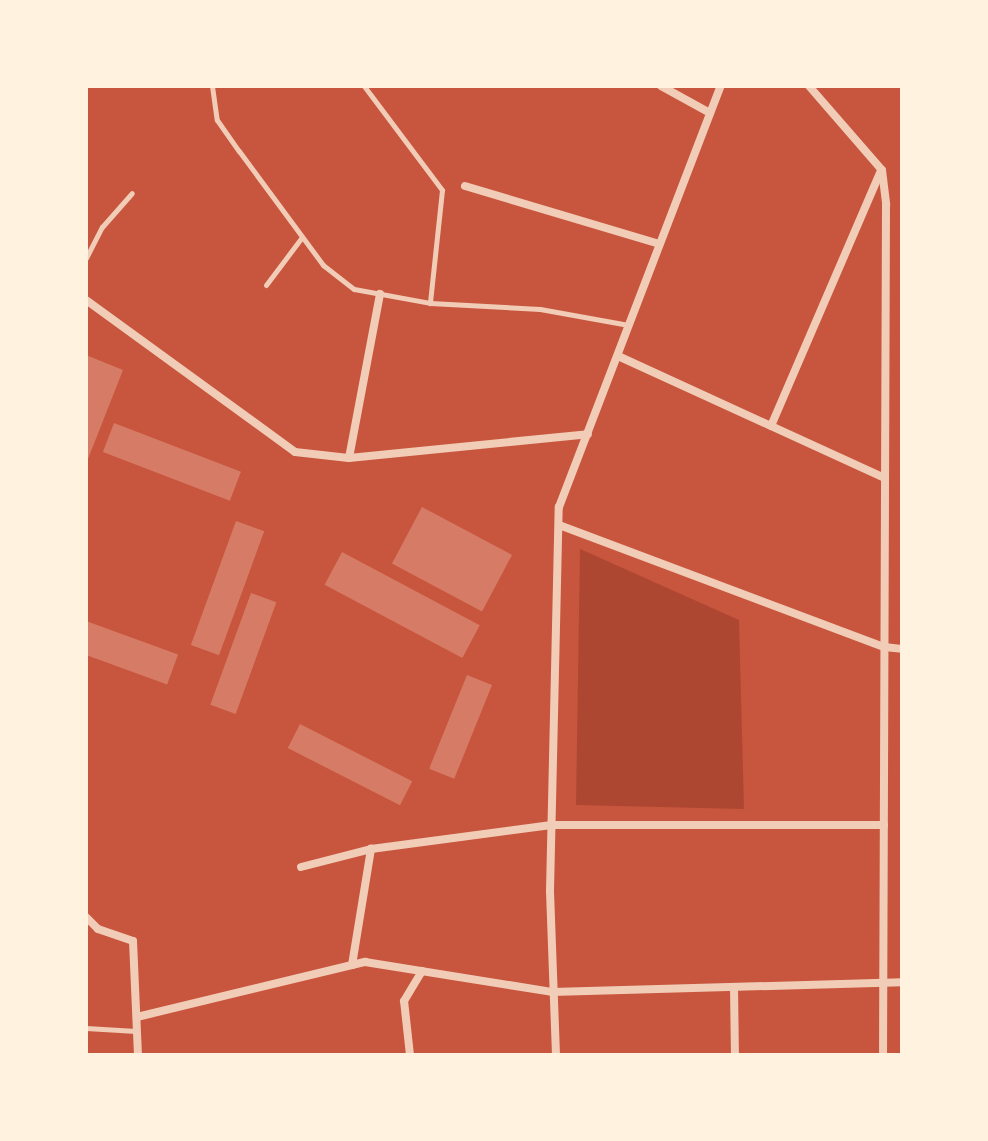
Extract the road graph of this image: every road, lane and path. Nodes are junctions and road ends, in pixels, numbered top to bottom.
1 (212, 86) edge
2 (364, 86) edge
3 (661, 86) edge
4 (721, 86) edge
5 (809, 86) edge
6 (710, 113) junction
7 (882, 170) junction
8 (465, 186) dead end
9 (132, 193) dead end
10 (302, 237) junction
11 (660, 244) junction
12 (86, 258) edge
13 (266, 285) dead end
14 (380, 294) junction
15 (86, 300) edge
16 (430, 303) junction
17 (629, 325) junction
18 (618, 356) junction
19 (771, 426) junction
20 (588, 434) junction
21 (349, 458) junction
22 (882, 477) junction
23 (559, 525) junction
24 (884, 647) junction
25 (902, 649) edge
26 (551, 825) junction
27 (884, 825) junction
28 (371, 849) junction
29 (301, 867) dead end
30 (86, 917) edge
31 (352, 965) junction
32 (422, 971) junction
33 (883, 982) junction
34 (902, 982) edge
35 (734, 987) junction
36 (552, 992) junction
37 (137, 1017) junction
38 (86, 1028) edge
39 (137, 1031) junction
40 (138, 1055) edge
41 (410, 1055) edge
42 (556, 1055) edge
43 (735, 1055) edge
44 (883, 1055) edge

1 - 10 lane
2 - 16 lane
3 - 6 street
4 - 6 street
5 - 7 street
6 - 11 street
7 - 19 street
7 - 22 street
8 - 11 street
9 - 12 lane
10 - 13 lane
10 - 14 lane
11 - 17 street
14 - 16 lane
14 - 21 street
15 - 21 street
16 - 17 lane
17 - 18 street
18 - 19 street
18 - 20 street
19 - 22 street
20 - 21 street
20 - 23 street
22 - 24 street
23 - 24 street
23 - 26 street
24 - 25 street
24 - 27 street
26 - 27 street
26 - 28 street
26 - 36 street
27 - 33 street
28 - 29 street
28 - 31 street
30 - 37 street
31 - 32 street
31 - 37 street
32 - 36 street
32 - 41 street
33 - 34 street
33 - 35 street
33 - 44 street
35 - 36 street
35 - 43 street
36 - 42 street
37 - 39 street
38 - 39 lane
39 - 40 street

